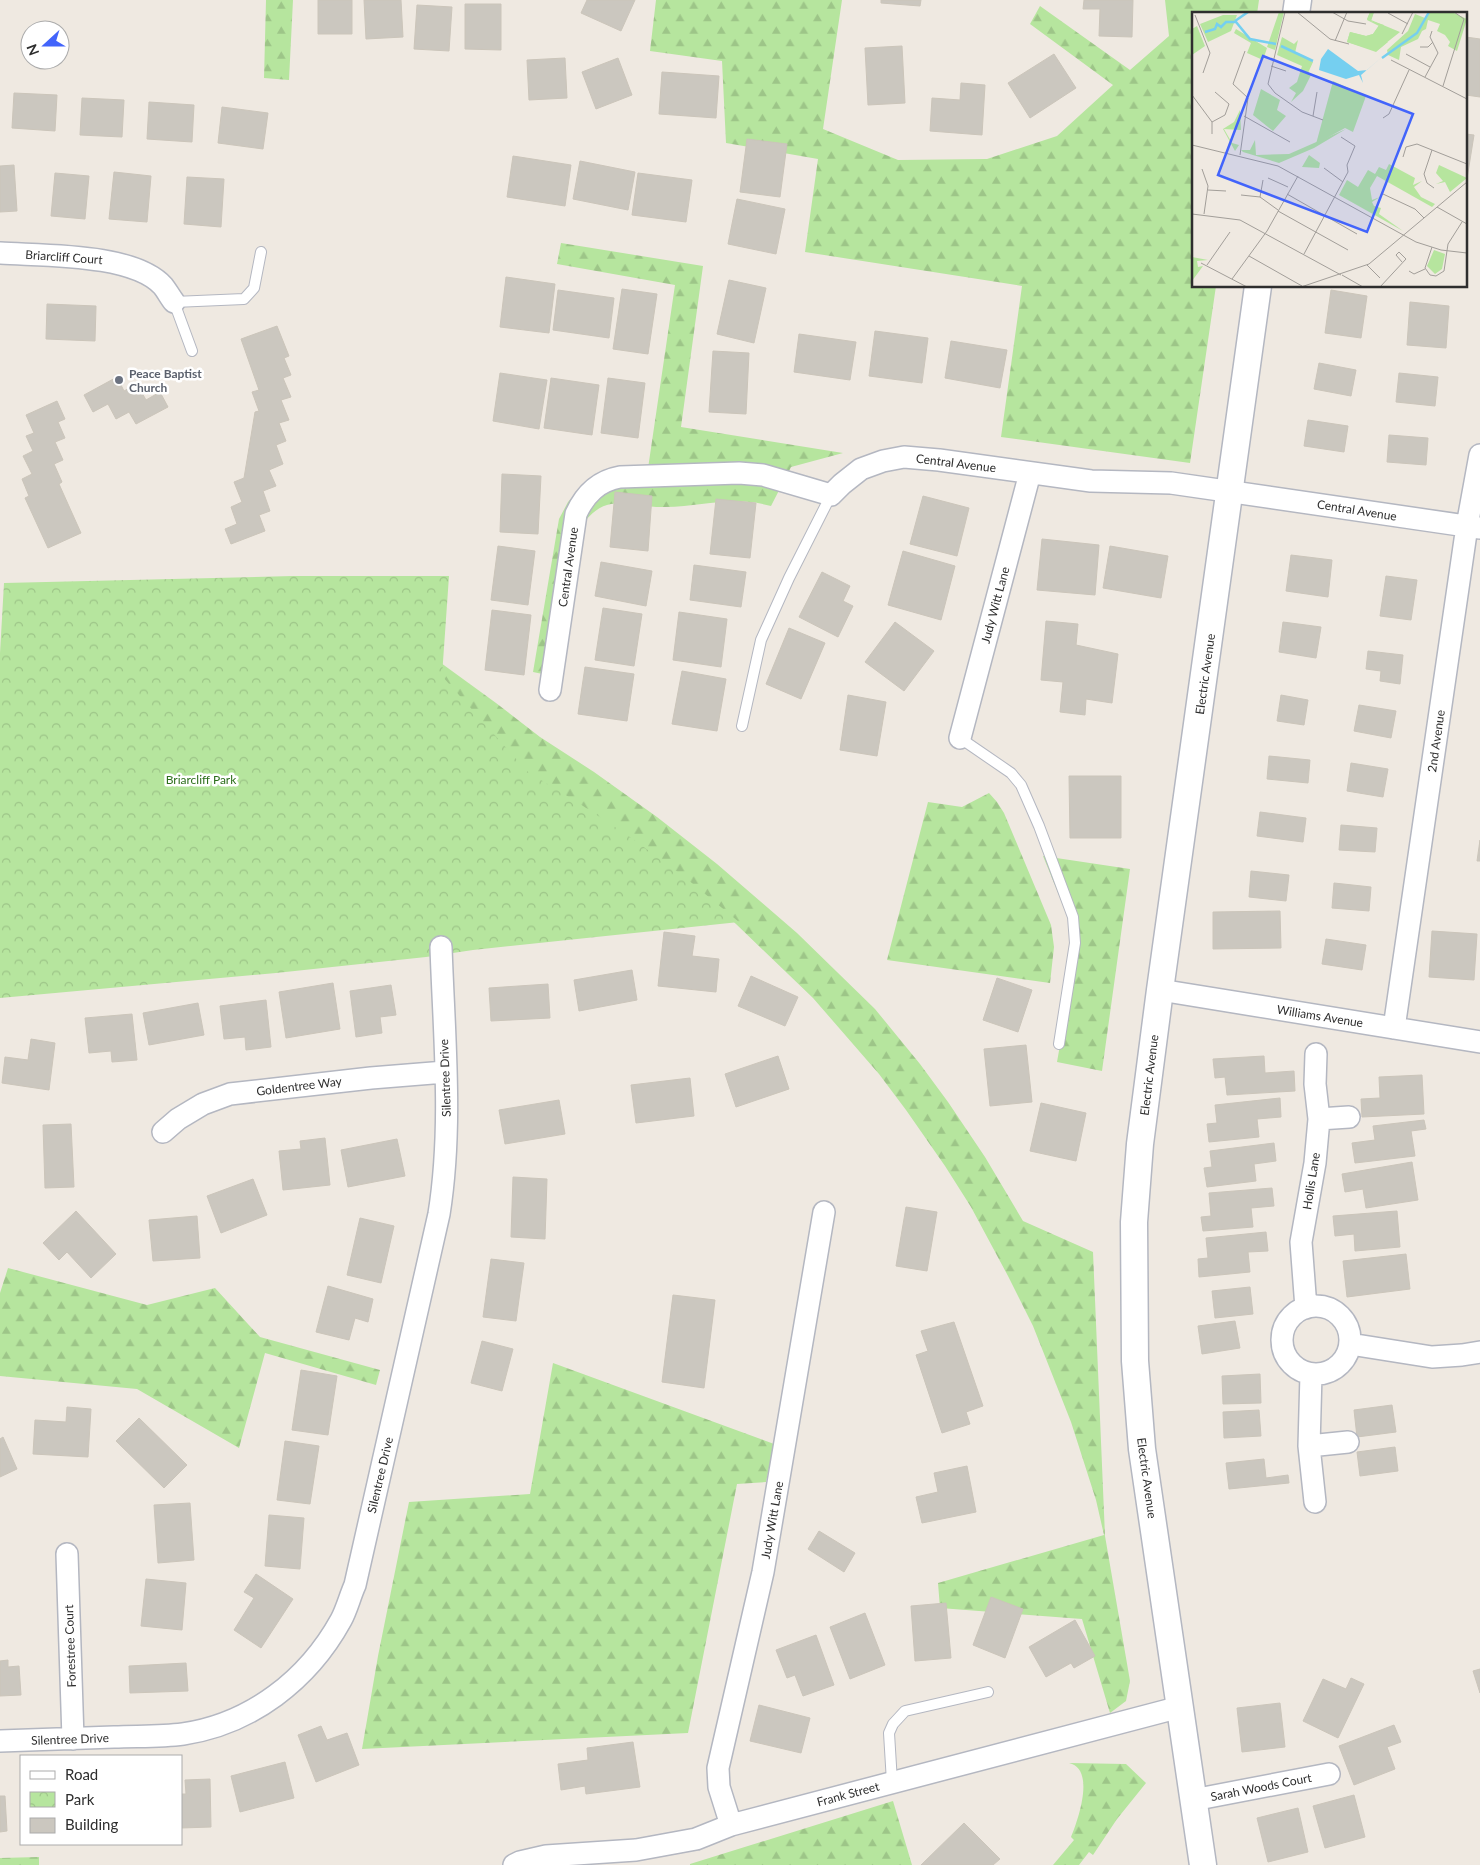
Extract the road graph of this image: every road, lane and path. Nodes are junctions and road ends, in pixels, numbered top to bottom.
1 (261, 252) dead end
2 (0, 253) edge
3 (1258, 288) edge
4 (174, 302) junction
5 (192, 351) dead end
6 (1480, 454) edge
7 (1030, 473) junction
8 (1231, 490) junction
9 (830, 495) junction
10 (1474, 527) edge
11 (550, 690) dead end
12 (742, 726) dead end
13 (960, 738) joint
14 (441, 947) dead end
15 (1160, 990) junction
16 (1394, 1028) junction
17 (1480, 1042) edge
18 (1059, 1044) dead end
19 (1316, 1054) dead end
20 (445, 1072) junction
21 (1349, 1116) dead end
22 (1319, 1119) junction
23 (163, 1132) dead end
24 (824, 1212) dead end
25 (1306, 1308) junction
26 (1350, 1344) junction
27 (1480, 1352) edge
28 (1311, 1374) junction
29 (1348, 1442) dead end
30 (1309, 1446) junction
31 (1315, 1502) dead end
32 (68, 1554) dead end
33 (988, 1692) dead end
34 (1180, 1707) junction
35 (73, 1738) junction
36 (0, 1741) edge
37 (1329, 1774) dead end
38 (892, 1782) junction
39 (1194, 1800) junction
40 (731, 1825) junction
41 (514, 1865) edge
42 (1203, 1865) edge

1 - 4 lane
2 - 4 street, Briarcliff Court
3 - 8 street, Electric Avenue
4 - 5 lane
6 - 10 street, 2nd Avenue
7 - 8 street, Central Avenue
7 - 9 street, Central Avenue
7 - 13 street, Judy Witt Lane
8 - 10 street, Central Avenue
8 - 15 street, Electric Avenue
9 - 11 street, Central Avenue
9 - 12 lane
10 - 16 street, 2nd Avenue
13 - 18 lane
14 - 20 street, Silentree Drive
15 - 16 street, Williams Avenue
15 - 34 street, Electric Avenue
16 - 17 street, Williams Avenue
19 - 22 street, Hollis Lane
20 - 23 street, Goldentree Way
20 - 35 street, Silentree Drive
21 - 22 street
22 - 25 street, Hollis Lane
24 - 40 street, Judy Witt Lane
25 - 26 street
25 - 28 street
26 - 27 street
26 - 28 street
28 - 30 street
29 - 30 street
30 - 31 street
32 - 35 street, Forestree Court
33 - 38 lane
34 - 38 street, Frank Street
34 - 39 street, Electric Avenue
35 - 36 street, Silentree Drive
37 - 39 street, Sarah Woods Court
38 - 40 street, Frank Street
39 - 42 street, Electric Avenue
40 - 41 street, Frank Street

